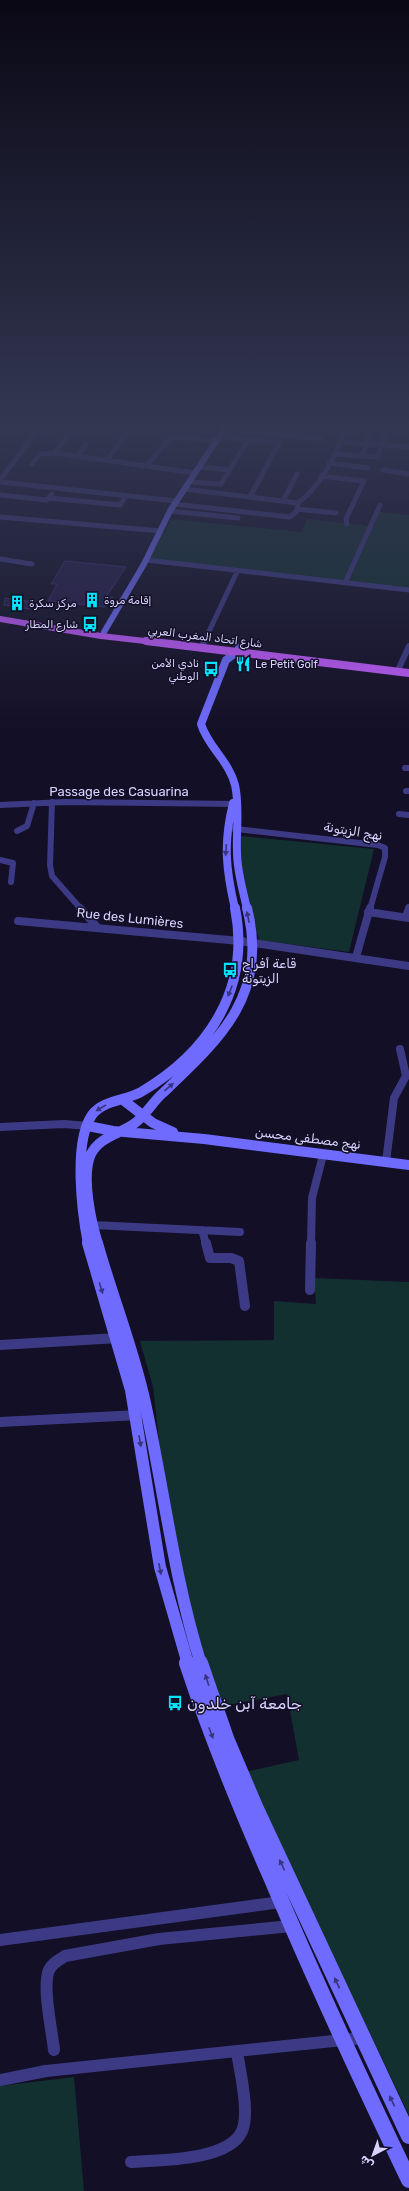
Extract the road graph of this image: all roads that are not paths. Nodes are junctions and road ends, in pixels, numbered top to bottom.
1 (161, 531) edge
2 (368, 531) edge
3 (0, 559) edge
4 (146, 560) junction
5 (32, 564) dead end
6 (236, 574) dead end
7 (345, 583) junction
8 (409, 590) edge
9 (0, 615) edge
10 (0, 619) edge
11 (104, 632) junction
12 (203, 644) junction
13 (409, 646) edge
14 (224, 648) junction
15 (238, 650) junction
16 (226, 660) junction
17 (399, 668) junction
18 (409, 669) edge
19 (409, 673) edge
20 (52, 802) junction
21 (235, 802) junction
22 (34, 803) junction
23 (0, 805) edge
24 (398, 814) dead end
25 (409, 815) edge
26 (232, 828) junction
27 (17, 831) dead end
28 (0, 860) edge
29 (11, 882) dead end
30 (409, 907) edge
31 (368, 912) junction
32 (407, 918) edge
33 (18, 921) dead end
34 (97, 927) junction
35 (240, 941) junction
36 (254, 943) junction
37 (356, 957) junction
38 (409, 966) edge
39 (400, 1049) dead end
40 (123, 1100) junction
41 (142, 1115) junction
42 (88, 1126) junction
43 (0, 1127) edge
44 (119, 1131) junction
45 (204, 1139) junction
46 (323, 1154) junction
47 (386, 1162) junction
48 (409, 1165) edge
49 (93, 1224) junction
50 (202, 1230) junction
51 (240, 1232) dead end
52 (310, 1290) dead end
53 (245, 1306) dead end
54 (118, 1338) junction
55 (0, 1345) edge
56 (141, 1416) junction
57 (0, 1422) edge
58 (281, 1902) junction
59 (291, 1926) junction
60 (0, 1940) edge
61 (362, 2038) junction
62 (343, 2040) junction
63 (54, 2050) dead end
64 (237, 2052) junction
65 (0, 2080) edge
66 (409, 2136) edge
67 (131, 2162) dead end
68 (409, 2180) edge

1 - 4 main road
2 - 7 street
3 - 5 street
4 - 7 street
4 - 11 main road
6 - 12 street
7 - 8 street
9 - 11 main road, شارع اتحاد المغرب العربي
10 - 14 main road, شارع اتحاد المغرب العربي
11 - 12 main road, شارع اتحاد المغرب العربي
12 - 14 main road, شارع اتحاد المغرب العربي
13 - 17 street
14 - 15 main road, شارع اتحاد المغرب العربي
14 - 16 main road
15 - 16 main road
15 - 17 main road, شارع اتحاد المغرب العربي
15 - 19 main road, شارع اتحاد المغرب العربي
16 - 21 main road
17 - 18 main road, شارع اتحاد المغرب العربي
20 - 21 street, Passage des Casuarina
20 - 22 street, Passage des Casuarina
20 - 34 street
21 - 26 main road
22 - 23 street, Passage des Casuarina
22 - 27 street
24 - 25 street
26 - 31 street, نهج الزيتونة
26 -> 35 main road
36 -> 26 main road
28 - 29 street
30 - 32 street
31 - 32 street
31 - 37 street, نهج الزيتونة
33 - 34 street, Rue des Lumières
34 - 35 street, Rue des Lumières
35 - 36 street, Rue des Lumières
35 -> 40 main road
36 - 37 street, Rue des Lumières
41 -> 36 main road
37 - 38 street, Rue des Lumières
39 - 47 street
40 - 41 main road, نهج مصطفى محسن
40 -> 42 main road
41 - 44 main road
41 - 45 main road, نهج مصطفى محسن
42 - 43 street
42 - 44 main road, نهج مصطفى محسن
42 -> 54 main road
44 - 45 main road, نهج مصطفى محسن
44 - 49 main road
45 - 46 main road, نهج مصطفى محسن
46 - 47 main road, نهج مصطفى محسن
46 - 52 street
47 - 48 main road, نهج مصطفى محسن
49 - 50 street
49 - 56 main road
50 - 51 street
50 - 53 street
54 - 55 street
54 - 56 main road
56 - 57 street
56 -> 58 main road
61 -> 56 main road
58 - 59 main road
58 - 60 street
59 - 62 main road
59 - 63 street
61 - 62 street
66 -> 61 main road
62 - 64 street
62 - 68 main road
64 - 65 street
64 - 67 street

